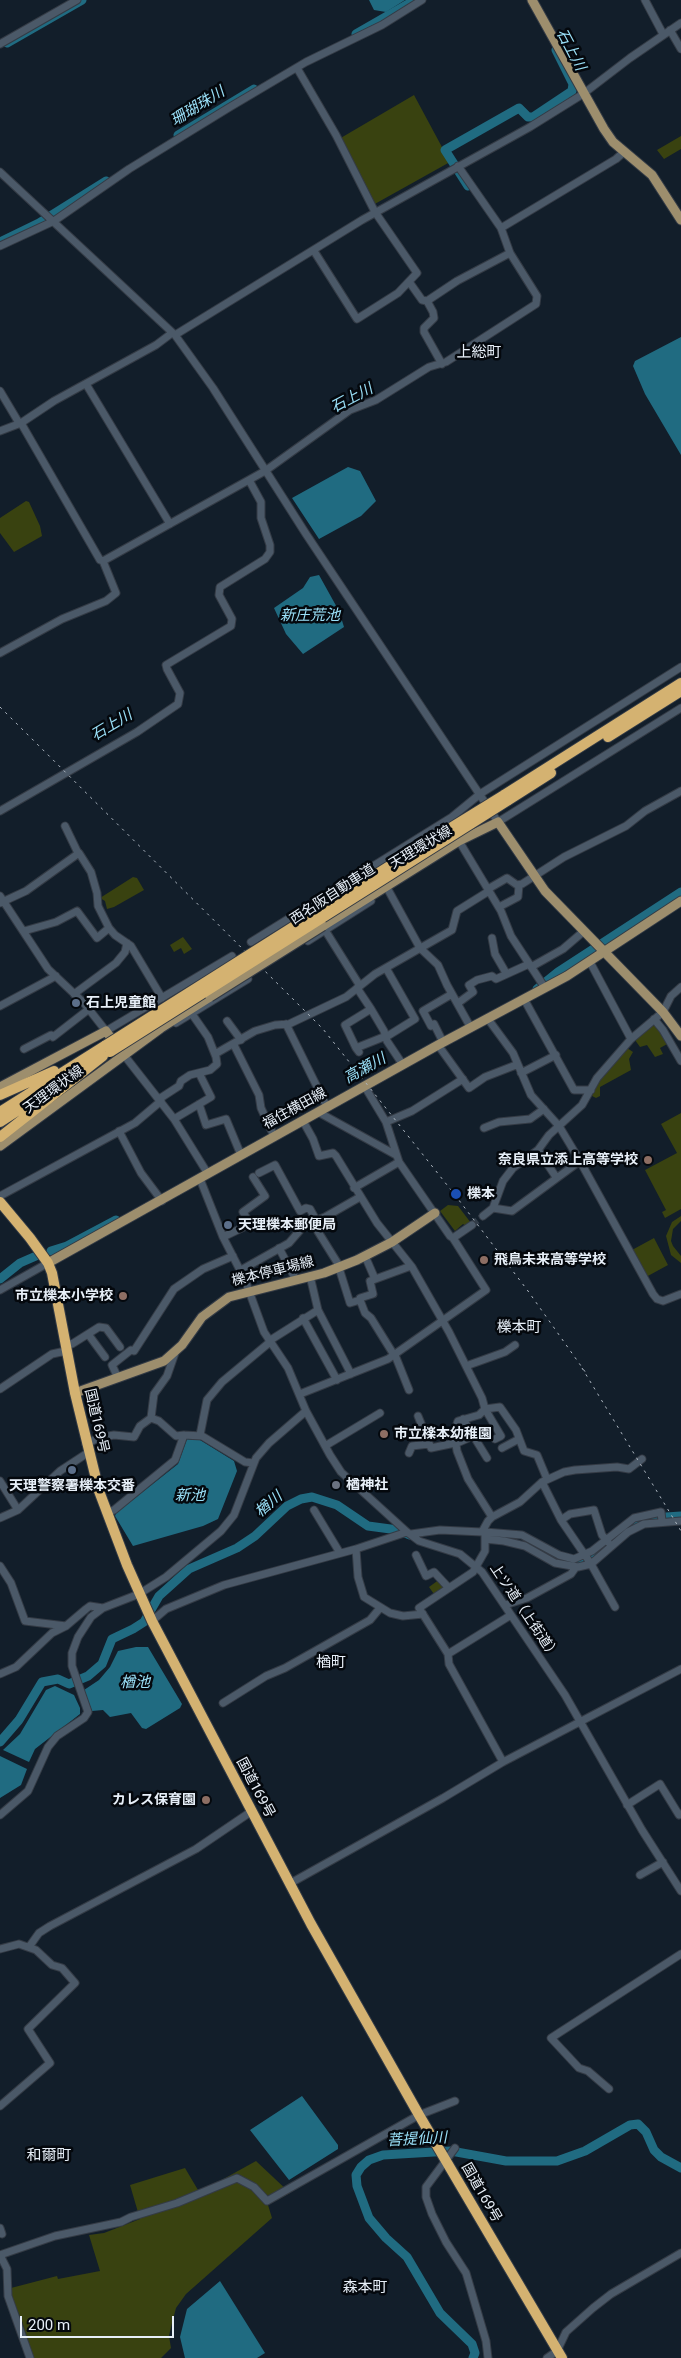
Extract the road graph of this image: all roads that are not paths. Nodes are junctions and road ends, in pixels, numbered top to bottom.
1 (77, 0) edge
2 (422, 0) edge
3 (532, 0) edge
4 (645, 0) edge
5 (681, 23) edge
6 (667, 32) junction
7 (0, 44) edge
8 (681, 49) edge
9 (297, 68) junction
10 (583, 94) junction
11 (624, 152) junction
12 (458, 166) junction
13 (0, 172) edge
14 (375, 212) junction
15 (681, 220) edge
16 (54, 221) junction
17 (501, 228) junction
18 (0, 246) edge
19 (314, 250) junction
20 (508, 254) junction
21 (410, 283) junction
22 (427, 301) junction
23 (173, 334) junction
24 (438, 364) junction
25 (86, 384) junction
26 (0, 391) edge
27 (20, 423) junction
28 (0, 431) edge
29 (265, 471) junction
30 (249, 480) junction
31 (170, 524) junction
32 (103, 561) junction
33 (0, 653) edge
34 (681, 667) edge
35 (681, 683) edge
36 (681, 691) edge
37 (681, 708) edge
38 (681, 791) edge
39 (480, 794) junction
40 (505, 798) junction
41 (0, 811) edge
42 (498, 822) junction
43 (65, 826) dead end
44 (459, 841) junction
45 (78, 853) junction
46 (533, 876) junction
47 (519, 885) junction
48 (387, 888) junction
49 (488, 890) junction
50 (1, 900) edge
51 (681, 901) edge
52 (499, 907) junction
53 (109, 928) junction
54 (324, 928) junction
55 (24, 931) junction
56 (584, 931) junction
57 (492, 938) dead end
58 (251, 942) dead end
59 (127, 943) junction
60 (420, 948) junction
61 (604, 951) junction
62 (232, 956) dead end
63 (274, 961) dead end
64 (590, 962) junction
65 (530, 966) junction
66 (386, 968) junction
67 (506, 973) junction
68 (56, 976) junction
69 (248, 979) dead end
70 (358, 987) junction
71 (681, 987) edge
72 (545, 988) junction
73 (74, 994) junction
74 (452, 994) junction
75 (162, 998) junction
76 (524, 999) junction
77 (458, 1003) junction
78 (0, 1006) edge
79 (90, 1009) junction
80 (371, 1009) junction
81 (663, 1012) junction
82 (192, 1014) junction
83 (488, 1019) junction
84 (654, 1019) junction
85 (227, 1021) dead end
86 (286, 1024) junction
87 (471, 1028) junction
88 (106, 1031) junction
89 (386, 1036) junction
90 (681, 1036) edge
91 (632, 1039) junction
92 (241, 1040) junction
93 (142, 1042) junction
94 (234, 1044) junction
95 (441, 1044) junction
96 (24, 1049) dead end
97 (104, 1050) junction
98 (215, 1054) junction
99 (124, 1055) junction
100 (556, 1055) junction
101 (681, 1060) edge
102 (402, 1063) junction
103 (516, 1065) junction
104 (199, 1073) junction
105 (521, 1074) junction
106 (463, 1079) junction
107 (0, 1087) edge
108 (365, 1087) junction
109 (591, 1090) junction
110 (0, 1095) edge
111 (160, 1100) junction
112 (199, 1104) junction
113 (327, 1107) junction
114 (544, 1109) junction
115 (0, 1112) edge
116 (318, 1112) junction
117 (174, 1119) junction
118 (303, 1121) junction
119 (0, 1122) edge
120 (386, 1122) junction
121 (559, 1126) junction
122 (484, 1128) dead end
123 (119, 1131) junction
124 (274, 1136) junction
125 (0, 1137) edge
126 (0, 1146) edge
127 (538, 1150) junction
128 (242, 1155) junction
129 (397, 1159) junction
130 (580, 1161) junction
131 (204, 1177) junction
132 (556, 1177) junction
133 (354, 1188) junction
134 (0, 1196) edge
135 (360, 1197) junction
136 (162, 1201) junction
137 (0, 1202) edge
138 (493, 1208) junction
139 (435, 1213) junction
140 (482, 1216) tunnel mouth
141 (314, 1221) junction
142 (472, 1225) tunnel mouth
143 (223, 1237) junction
144 (453, 1238) junction
145 (392, 1242) junction
146 (279, 1248) junction
147 (234, 1256) junction
148 (365, 1256) junction
149 (48, 1264) junction
150 (411, 1266) junction
151 (339, 1268) junction
152 (240, 1270) junction
153 (310, 1276) junction
154 (375, 1279) junction
155 (296, 1280) junction
156 (0, 1290) edge
157 (249, 1291) junction
158 (681, 1294) edge
159 (360, 1300) junction
160 (318, 1310) junction
161 (303, 1318) junction
162 (441, 1321) junction
163 (88, 1334) junction
164 (270, 1341) junction
165 (514, 1346) dead end
166 (120, 1347) dead end
167 (67, 1348) junction
168 (175, 1353) junction
169 (394, 1355) junction
170 (105, 1357) dead end
171 (466, 1366) junction
172 (350, 1374) junction
173 (118, 1378) junction
174 (337, 1380) junction
175 (0, 1389) edge
176 (409, 1390) dead end
177 (75, 1393) junction
178 (300, 1394) junction
179 (485, 1410) junction
180 (306, 1411) junction
181 (380, 1413) dead end
182 (418, 1416) dead end
183 (151, 1418) junction
184 (463, 1419) junction
185 (184, 1435) junction
186 (200, 1435) junction
187 (473, 1436) junction
188 (495, 1439) dead end
189 (519, 1439) junction
190 (455, 1443) junction
191 (430, 1444) junction
192 (325, 1446) junction
193 (87, 1448) junction
194 (502, 1448) dead end
195 (409, 1453) dead end
196 (486, 1458) dead end
197 (642, 1459) dead end
198 (254, 1463) junction
199 (545, 1480) junction
200 (0, 1481) edge
201 (18, 1510) junction
202 (314, 1510) dead end
203 (107, 1514) junction
204 (492, 1517) junction
205 (0, 1518) edge
206 (561, 1520) junction
207 (662, 1521) junction
208 (681, 1521) edge
209 (409, 1533) junction
210 (485, 1535) junction
211 (606, 1540) junction
212 (611, 1546) junction
213 (356, 1549) junction
214 (340, 1553) junction
215 (416, 1555) dead end
216 (587, 1560) junction
217 (0, 1566) edge
218 (478, 1567) junction
219 (576, 1567) junction
220 (448, 1587) junction
221 (139, 1594) junction
222 (504, 1606) junction
223 (615, 1607) dead end
224 (103, 1608) junction
225 (380, 1608) junction
226 (423, 1614) junction
227 (511, 1615) junction
228 (152, 1621) junction
229 (66, 1626) junction
230 (448, 1654) junction
231 (681, 1669) edge
232 (0, 1674) edge
233 (223, 1703) dead end
234 (580, 1720) junction
235 (503, 1762) junction
236 (627, 1805) junction
237 (252, 1811) junction
238 (681, 1814) edge
239 (0, 1815) edge
240 (663, 1862) junction
241 (640, 1875) dead end
242 (289, 1884) junction
243 (681, 1891) edge
244 (29, 1947) junction
245 (0, 1949) edge
246 (681, 1954) edge
247 (609, 2089) dead end
248 (455, 2102) dead end
249 (0, 2106) edge
250 (419, 2115) junction
251 (446, 2153) junction
252 (681, 2253) edge
253 (0, 2255) edge
254 (560, 2354) edge
255 (30, 2358) edge
256 (488, 2358) edge
257 (547, 2358) edge

1 - 7 street
2 - 9 street
3 - 10 main road
4 - 6 street
5 - 6 street
6 - 8 street
6 - 10 street
9 - 14 street
9 - 16 street
10 - 11 main road
10 - 12 street
11 - 15 main road
11 - 17 street
12 - 14 street
12 - 17 street
13 - 16 street
14 - 19 street
14 - 21 street
16 - 18 street
16 - 23 street
17 - 20 street
19 - 21 street
19 - 23 street
20 - 22 street
20 - 24 street
21 - 22 street
22 - 24 street
23 - 25 street
23 - 29 street
24 - 29 street
25 - 27 street
25 - 31 street
26 - 27 street
27 - 28 street
27 - 32 street
29 - 30 street
29 - 39 street
30 - 31 street
30 - 41 street
31 - 32 street
32 - 33 street
34 - 39 street
35 - 40 highway, 西名阪自動車道
36 - 40 highway, 西名阪自動車道
37 - 42 street
38 - 46 street
39 - 42 street
39 - 58 street
40 - 97 highway, 西名阪自動車道, bridge
42 - 44 main road, 天理環状線
42 - 46 main road
43 - 45 street
44 - 48 main road, 天理環状線
44 - 49 street
45 - 50 street
45 - 53 street
46 - 47 street
46 - 56 main road
47 - 49 street
47 - 52 street
48 - 54 main road, 天理環状線
48 - 60 street
49 - 52 street
49 - 60 street
50 - 55 street
51 - 61 main road, 福住横田線
52 - 65 street
53 - 55 street
53 - 59 street
54 - 63 street
54 - 70 street
54 - 93 main road, 天理環状線, bridge
55 - 68 street
56 - 61 main road
56 - 65 street
57 - 67 street
59 - 73 street
59 - 75 street
60 - 66 street
60 - 74 street
61 - 64 main road, 福住横田線
61 - 81 main road
62 - 75 street
64 - 72 main road, 福住横田線
64 - 91 street
65 - 67 street
65 - 72 street
66 - 70 street
66 - 89 street
67 - 77 street
68 - 73 street
68 - 78 street
69 - 82 street
70 - 80 street
70 - 86 street
71 - 81 street
72 - 76 main road, 福住横田線
73 - 79 street
74 - 77 street
74 - 95 street
75 - 88 street
76 - 83 main road, 福住横田線
76 - 100 street
77 - 87 street
79 - 88 street
79 - 96 street
80 - 89 street
80 - 89 street
81 - 84 street
81 - 90 main road
82 - 93 street
82 - 98 street
83 - 87 main road, 福住横田線
83 - 103 street
84 - 91 street
84 - 101 street
85 - 92 street
86 - 92 street
86 - 113 street
87 - 95 main road, 福住横田線
88 - 99 main road
88 - 107 main road, 天理環状線
89 - 102 street
91 - 109 street
92 - 94 street
93 - 99 main road, 天理環状線
94 - 98 street
94 - 124 street
95 - 102 main road, 福住横田線
95 - 106 street
97 - 110 highway
97 - 115 highway, 西名阪自動車道
97 - 119 highway, 西名阪自動車道
97 - 125 highway
98 - 104 street
99 - 111 street, 上ツ道（上街道）
99 - 126 main road, 天理環状線
100 - 105 street
100 - 109 street
102 - 108 main road, 福住横田線
103 - 105 street
103 - 106 street
104 - 111 street
104 - 112 street
105 - 114 street
106 - 120 street
108 - 113 main road, 福住横田線
108 - 120 street
109 - 121 street
111 - 117 street, 上ツ道（上街道）
111 - 123 street
112 - 117 street
112 - 128 street
113 - 116 main road, 福住横田線
114 - 121 street
114 - 122 street
116 - 118 main road, 福住横田線
116 - 129 street
117 - 131 street, 上ツ道（上街道）
118 - 124 main road, 福住横田線
118 - 133 street
120 - 129 street
121 - 127 street
121 - 130 street
123 - 134 street
123 - 136 street
124 - 128 main road, 福住横田線
127 - 132 street
127 - 138 street
128 - 131 main road, 福住横田線
129 - 133 street
129 - 139 street
130 - 132 street
130 - 158 street
131 - 136 main road, 福住横田線
131 - 143 street, 上ツ道（上街道）
132 - 138 street
133 - 135 street
135 - 141 street
135 - 145 street
136 - 149 main road, 福住横田線
137 - 149 highway, 国道169号
138 - 140 street
139 - 144 street
139 - 145 main road, 櫟本停車場線
141 - 143 street
141 - 146 street
141 - 151 street
142 - 144 street
143 - 147 street, 上ツ道（上街道）
144 - 162 street
145 - 148 main road, 櫟本停車場線
145 - 150 street
146 - 152 street
146 - 155 street
147 - 152 street, 上ツ道（上街道）
147 - 173 street
148 - 151 main road, 櫟本停車場線
148 - 154 street
149 - 156 street
149 - 167 highway, 国道169号
150 - 154 street
150 - 162 street
151 - 153 main road, 櫟本停車場線
151 - 159 street
152 - 157 street, 上ツ道（上街道）
153 - 155 main road, 櫟本停車場線
153 - 160 street
154 - 159 street
155 - 157 main road, 櫟本停車場線
157 - 164 street, 上ツ道（上街道）
157 - 168 main road, 櫟本停車場線
159 - 169 street
160 - 161 street
160 - 172 street
161 - 164 street
161 - 174 street
162 - 169 street
162 - 171 street
163 - 166 street
163 - 167 street
163 - 170 street
164 - 178 street, 上ツ道（上街道）
164 - 186 street
165 - 171 street
167 - 175 street
167 - 177 highway, 国道169号
168 - 173 main road, 櫟本停車場線
168 - 183 street
169 - 172 street
169 - 176 street
171 - 179 street
172 - 174 street
173 - 177 main road, 櫟本停車場線
174 - 178 street
177 - 193 highway, 国道169号
178 - 180 street, 上ツ道（上街道）
179 - 184 street
179 - 188 street
179 - 189 street
180 - 192 street, 上ツ道（上街道）
180 - 198 street
181 - 192 street
182 - 191 street
183 - 185 street
183 - 193 street
184 - 187 street
184 - 190 street
185 - 186 street
185 - 203 street
186 - 198 street
187 - 190 street
187 - 196 street
189 - 194 street
189 - 199 street
190 - 191 street
190 - 204 street
191 - 195 street
192 - 209 street, 上ツ道（上街道）
193 - 201 street
193 - 203 highway, 国道169号
197 - 199 street
198 - 221 street
199 - 204 street
199 - 206 street
200 - 201 street
201 - 205 street
202 - 214 street
203 - 221 highway, 国道169号
204 - 210 street
206 - 211 street
206 - 216 street
207 - 208 street
207 - 211 street
207 - 212 street
209 - 210 street
209 - 213 street
209 - 218 street, 上ツ道（上街道）
210 - 216 street
210 - 218 street
210 - 219 street
211 - 212 street
211 - 216 street
212 - 216 street
213 - 214 street
213 - 225 street
214 - 228 street
215 - 220 street
216 - 219 street
216 - 223 street
217 - 229 street
218 - 220 street
218 - 222 street, 上ツ道（上街道）
219 - 222 street
220 - 226 street
221 - 224 street
221 - 228 highway, 国道169号
222 - 227 street, 上ツ道（上街道）
224 - 229 street
224 - 239 street
225 - 226 street
225 - 233 street
226 - 230 street
227 - 230 street
227 - 234 street, 上ツ道（上街道）
228 - 237 highway, 国道169号
229 - 232 street
230 - 235 street
231 - 234 street
234 - 235 street
234 - 236 street, 上ツ道（上街道）
235 - 242 street
236 - 238 street
236 - 240 street, 上ツ道（上街道）
237 - 242 highway, 国道169号
237 - 244 street
240 - 241 street
240 - 243 street, 上ツ道（上街道）
242 - 250 highway, 国道169号
244 - 245 street
244 - 249 street
246 - 247 street
248 - 250 street
250 - 251 highway, 国道169号
250 - 253 street
251 - 254 highway, 国道169号
251 - 256 street
252 - 254 street
253 - 255 street
254 - 257 street

